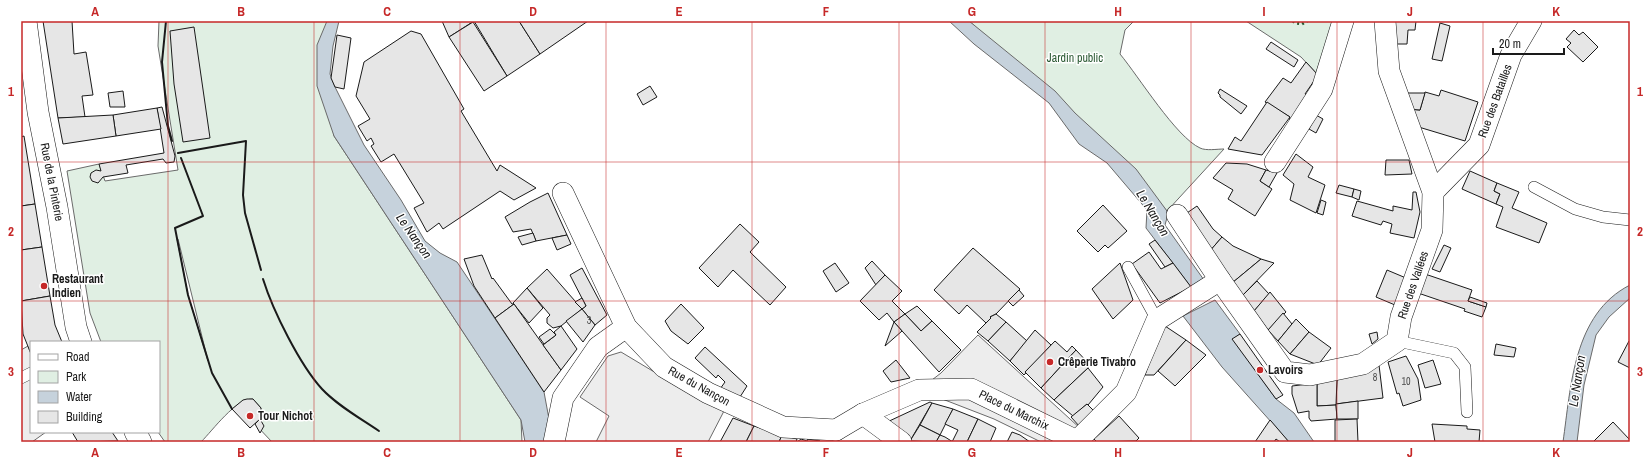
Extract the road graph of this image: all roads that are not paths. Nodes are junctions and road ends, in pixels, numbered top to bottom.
1 (26, 21) edge
2 (1343, 21) edge
3 (1385, 21) edge
4 (1531, 21) edge
5 (1276, 162) dead end
6 (1534, 187) dead end
7 (1433, 192) junction
8 (563, 193) dead end
9 (1177, 215) dead end
10 (1630, 220) edge
11 (1128, 266) dead end
12 (1215, 282) junction
13 (1164, 315) junction
14 (626, 327) junction
15 (81, 341) edge
16 (1398, 341) junction
17 (30, 374) edge
18 (21, 378) edge
19 (1467, 412) dead end
20 (864, 414) junction
21 (136, 433) edge
22 (834, 436) edge
23 (1078, 441) edge
24 (141, 442) edge
25 (554, 442) edge
26 (901, 442) edge

1 - 15 street, Rue de la Pinterie
2 - 5 street
3 - 7 street, Rue des Vallées
4 - 7 street, Rue des Batailles
6 - 10 lane
7 - 16 street, Rue des Vallées
8 - 14 street, Rue du Nançon
9 - 12 street
11 - 13 lane
12 - 13 street
12 - 16 street
13 - 23 street
14 - 22 street, Rue du Nançon
14 - 25 street
16 - 19 lane
17 - 18 lane
20 - 22 street, Place du Marchix
20 - 23 street, Place du Marchix
20 - 26 street
21 - 24 street

